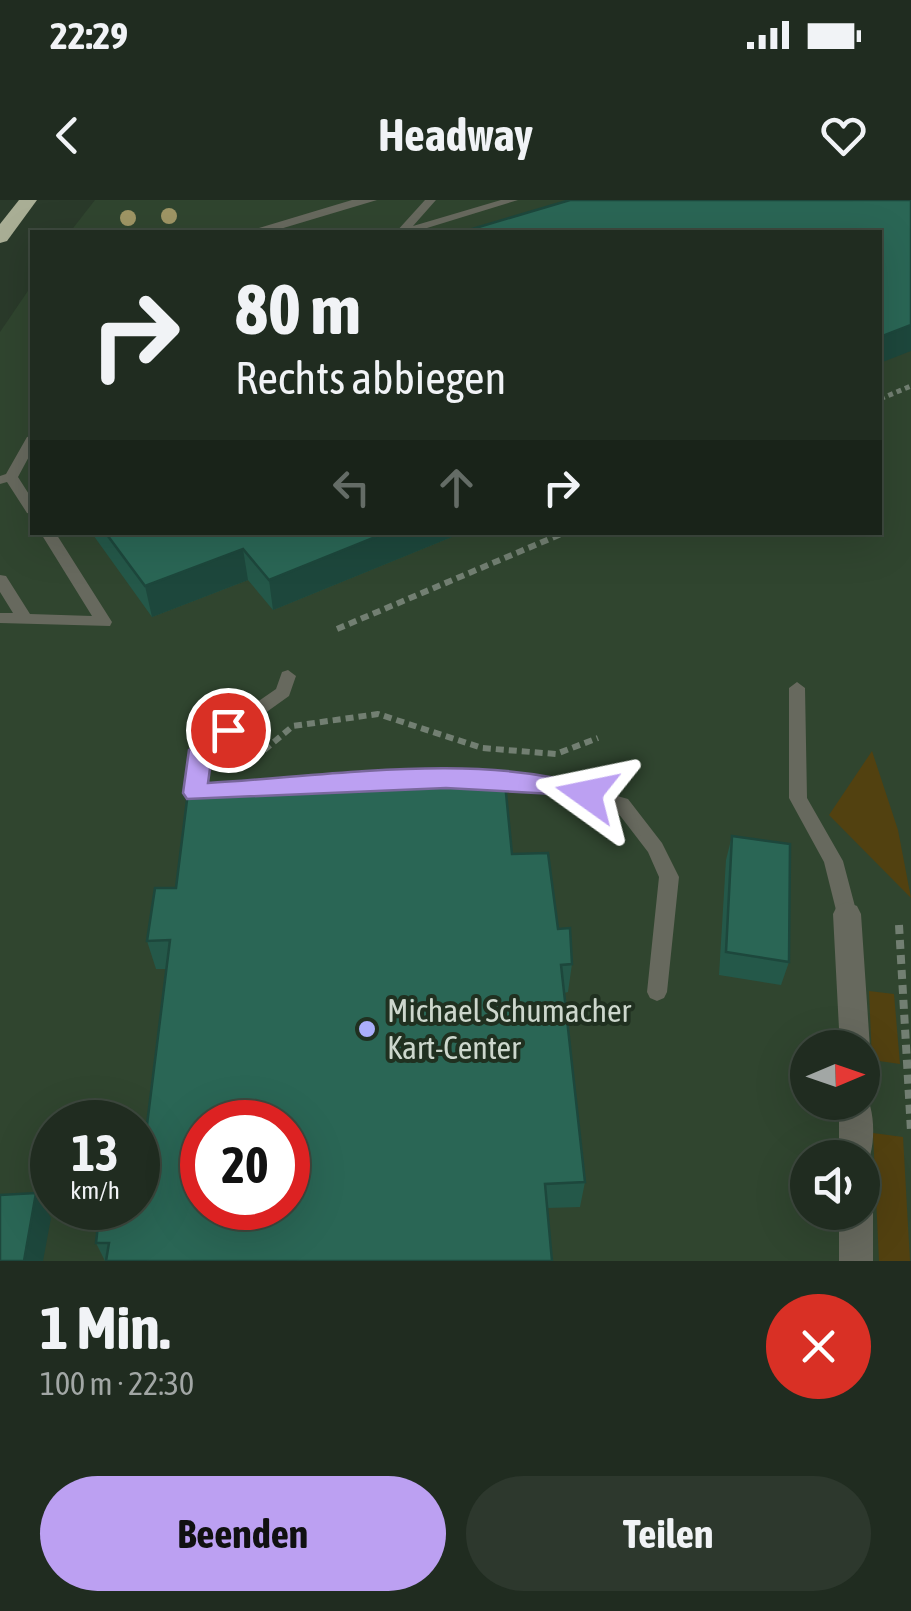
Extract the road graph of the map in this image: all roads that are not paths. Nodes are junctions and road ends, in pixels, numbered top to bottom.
1 (28, 200) edge
2 (369, 200) edge
3 (431, 200) edge
4 (513, 200) edge
5 (261, 230) edge
6 (404, 230) edge
7 (409, 230) edge
8 (0, 237) edge
9 (30, 443) edge
10 (6, 479) edge
11 (30, 508) edge
12 (49, 535) edge
13 (0, 580) edge
14 (0, 618) edge
15 (25, 619) junction
16 (288, 676) dead end
17 (797, 688) dead end
18 (464, 780) edge
19 (234, 791) edge
20 (846, 914) joint
21 (657, 992) dead end
22 (854, 1030) edge
23 (856, 1230) edge
24 (856, 1261) edge

1 - 8 highway
2 - 5 street
3 - 6 lane
4 - 7 lane
9 - 10 lane
10 - 11 lane
12 - 15 lane
13 - 15 lane
14 - 15 lane
16 - 19 lane
17 - 20 lane
18 - 21 lane
20 - 22 street
23 - 24 street

